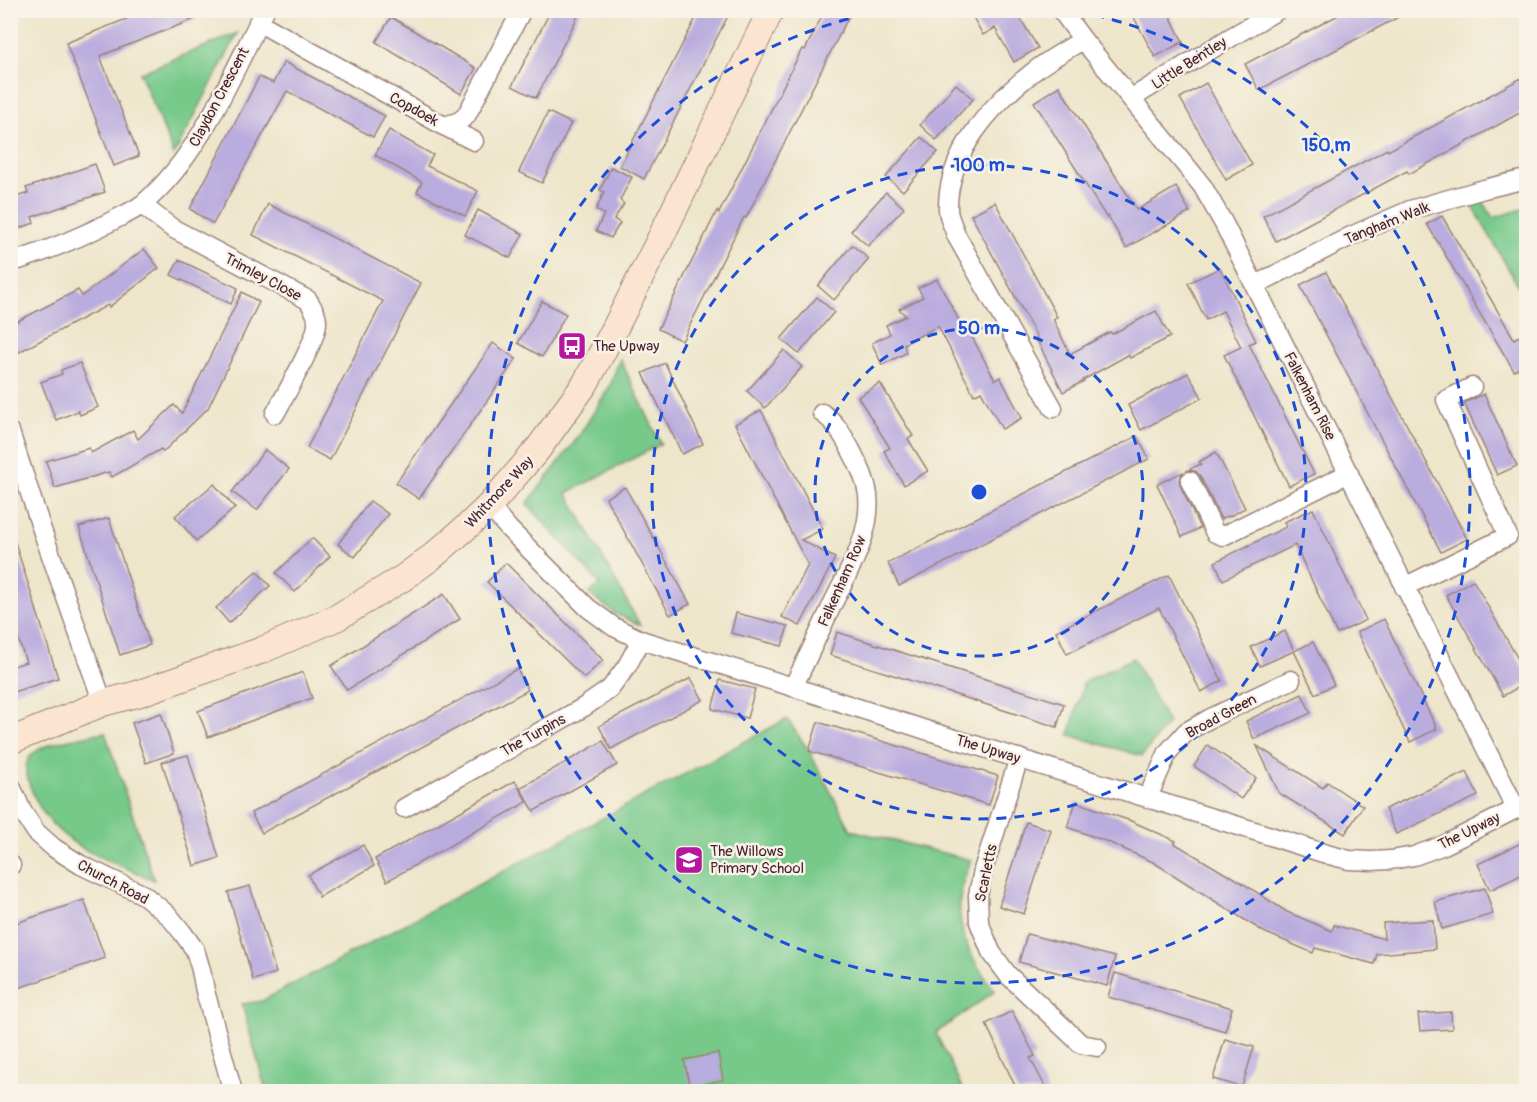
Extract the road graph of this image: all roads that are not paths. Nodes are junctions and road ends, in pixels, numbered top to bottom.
1 (522, 10) edge
2 (771, 10) edge
3 (1061, 10) edge
4 (1278, 10) edge
5 (261, 16) edge
6 (1083, 40) junction
7 (1131, 98) junction
8 (444, 126) junction
9 (474, 141) dead end
10 (1527, 179) edge
11 (142, 205) junction
12 (10, 264) edge
13 (1255, 285) junction
14 (1472, 387) dead end
15 (1053, 408) dead end
16 (822, 413) dead end
17 (275, 414) dead end
18 (10, 432) edge
19 (1349, 473) junction
20 (1190, 481) dead end
21 (489, 506) junction
22 (1404, 587) junction
23 (641, 640) junction
24 (1291, 680) dead end
25 (793, 687) junction
26 (103, 703) junction
27 (10, 741) edge
28 (1019, 758) junction
29 (10, 784) edge
30 (1148, 797) junction
31 (1521, 806) edge
32 (404, 808) dead end
33 (1097, 1047) dead end
34 (233, 1092) edge

1 - 8 street, Copdoek
2 - 21 street, Whitmore Way
3 - 6 street, Falkenham Rise
4 - 7 street, Little Bentley
5 - 8 street, Copdoek
5 - 11 street, Claydon Crescent
6 - 7 street, Falkenham Rise
6 - 15 street
7 - 13 street, Falkenham Rise
8 - 9 street
10 - 13 street, Tangham Walk
11 - 12 street, Claydon Crescent
11 - 17 street, Trimley Close
13 - 19 street, Falkenham Rise
14 - 22 street
16 - 25 street, Falkenham Row
18 - 26 street
19 - 20 street
19 - 22 street, Falkenham Rise
21 - 23 street, The Upway
21 - 26 street, Whitmore Way
22 - 31 street, Falkenham Rise
23 - 25 street, The Upway
23 - 32 street, The Turpins
24 - 30 street, Broad Green
25 - 28 street, The Upway
26 - 27 street, Whitmore Way
28 - 30 street, The Upway
28 - 33 street, Scarletts
29 - 34 street, Church Road
30 - 31 street, The Upway

